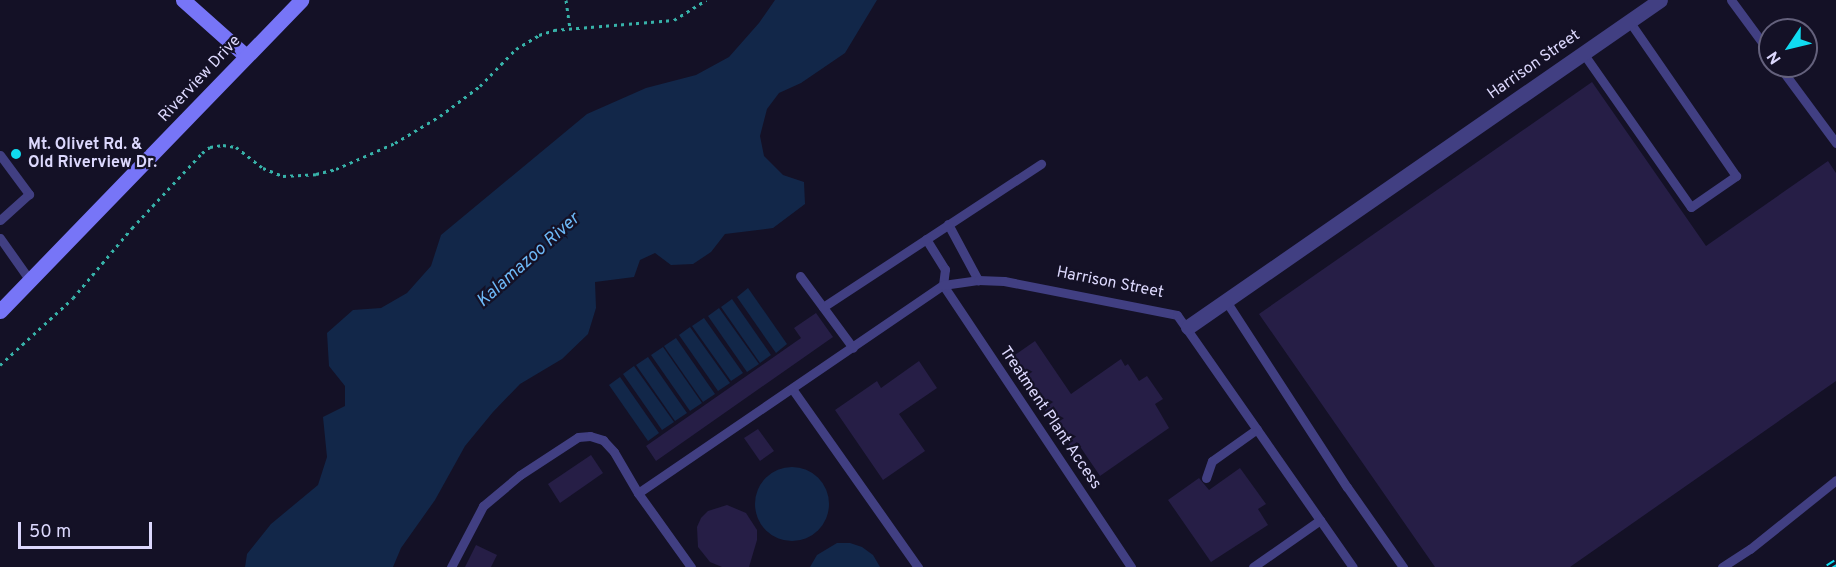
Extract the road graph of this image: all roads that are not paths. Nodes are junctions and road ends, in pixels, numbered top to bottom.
1 (183, 0) edge
2 (301, 0) edge
3 (1660, 0) edge
4 (1731, 0) edge
5 (1629, 21) junction
6 (1758, 37) edge
7 (1583, 53) junction
8 (246, 56) junction
9 (1788, 78) edge
10 (1836, 143) edge
11 (0, 155) edge
12 (1041, 164) dead end
13 (0, 220) edge
14 (948, 224) junction
15 (0, 238) edge
16 (926, 239) junction
17 (800, 276) dead end
18 (978, 280) junction
19 (31, 282) junction
20 (944, 285) junction
21 (1226, 301) junction
22 (823, 307) junction
23 (0, 311) edge
24 (1188, 327) junction
25 (853, 348) junction
26 (793, 390) junction
27 (1257, 429) junction
28 (1206, 478) dead end
29 (1836, 480) edge
30 (638, 494) junction
31 (1320, 520) junction
32 (450, 567) edge
33 (691, 567) edge
34 (918, 567) edge
35 (1131, 567) edge
36 (1253, 567) edge
37 (1353, 567) edge
38 (1403, 567) edge
39 (1722, 567) edge

1 - 8 street
2 - 8 street, Riverview Drive
3 - 5 street, Harrison Street
4 - 6 lane
5 - 7 street, Harrison Street
5 - 7 lane
7 - 21 street, Harrison Street
8 - 19 street, Riverview Drive
9 - 10 lane
11 - 13 lane
12 - 14 lane
14 - 16 lane
14 - 18 lane
15 - 19 lane
16 - 20 lane
16 - 22 lane
17 - 22 lane
18 - 20 lane, Harrison Street
18 - 24 lane, Harrison Street
19 - 23 street, Riverview Drive
20 - 25 lane, Harrison Street
20 - 35 lane, Treatment Plant Access
21 - 24 street, Harrison Street
21 - 38 lane
22 - 25 lane
24 - 27 lane
25 - 26 lane, Harrison Street
26 - 30 lane, Harrison Street
26 - 34 lane
27 - 28 lane
27 - 31 lane
29 - 39 lane
30 - 32 lane
30 - 33 lane
31 - 36 lane
31 - 37 lane

